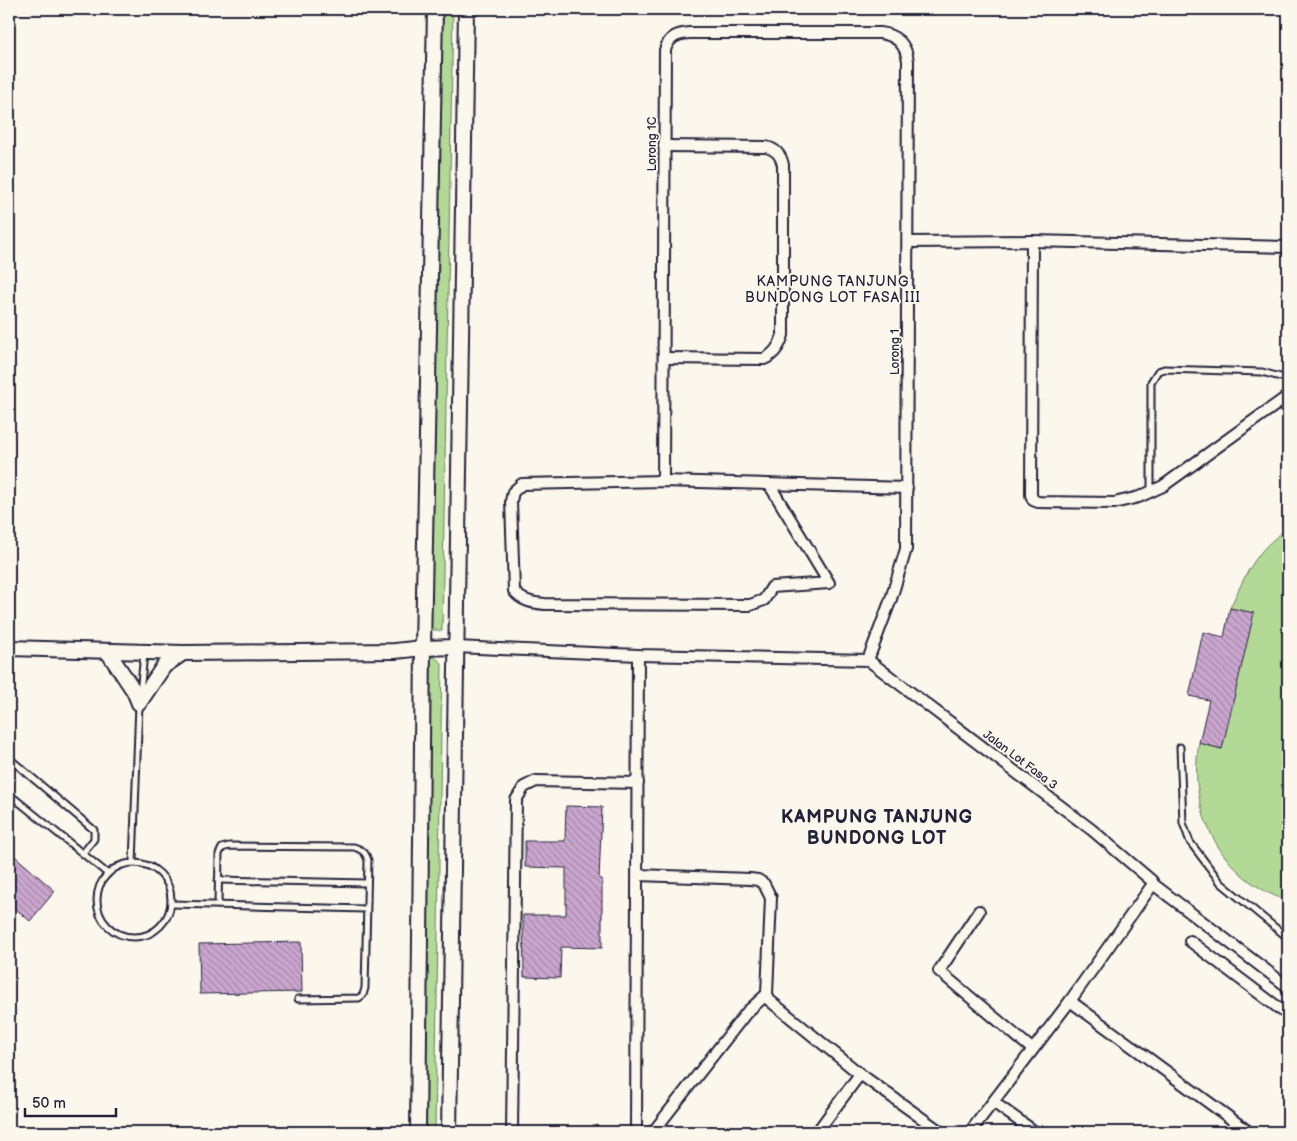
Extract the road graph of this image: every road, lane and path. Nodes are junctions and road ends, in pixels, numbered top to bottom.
1 (435, 9) edge
2 (466, 9) edge
3 (898, 40) joint
4 (664, 146) junction
5 (1032, 241) junction
6 (908, 242) junction
7 (1288, 248) edge
8 (664, 358) junction
9 (1288, 380) edge
10 (1288, 396) edge
11 (663, 481) junction
12 (769, 484) junction
13 (906, 488) junction
14 (1152, 492) junction
15 (456, 647) junction
16 (9, 648) edge
17 (423, 648) junction
18 (108, 652) junction
19 (144, 652) junction
20 (183, 653) junction
21 (638, 655) junction
22 (868, 660) junction
23 (139, 703) junction
24 (1180, 747) dead end
25 (9, 758) edge
26 (638, 783) junction
27 (9, 794) edge
28 (83, 853) junction
29 (133, 863) junction
30 (108, 874) junction
31 (638, 875) junction
32 (218, 880) junction
33 (367, 883) junction
34 (1153, 884) junction
35 (171, 904) junction
36 (218, 905) junction
37 (366, 909) junction
38 (979, 911) dead end
39 (1288, 938) edge
40 (1190, 941) dead end
41 (1288, 987) edge
42 (767, 994) junction
43 (298, 999) dead end
44 (1070, 1001) junction
45 (1288, 1015) edge
46 (1032, 1049) junction
47 (860, 1074) junction
48 (993, 1102) junction
49 (418, 1132) edge
50 (449, 1132) edge
51 (512, 1132) edge
52 (636, 1132) edge
53 (653, 1132) edge
54 (817, 1132) edge
55 (941, 1132) edge
56 (970, 1132) edge
57 (1035, 1132) edge
58 (1249, 1132) edge

1 - 17 main road
2 - 15 main road
3 - 4 street, Lorong 1C
3 - 6 street, Lorong 1
4 - 8 street, Lorong 1C
4 - 8 street
5 - 6 street
5 - 7 street
5 - 14 street
6 - 13 street, Lorong 1
8 - 11 street, Lorong 1C
9 - 14 lane
10 - 14 street
11 - 12 street
11 - 12 street
12 - 13 street
13 - 22 street, Lorong 1
15 - 17 main road
15 - 21 street
15 - 50 main road
16 - 18 main road
17 - 20 main road
17 - 49 main road
18 - 19 main road
18 - 23 main road
19 - 20 main road
19 - 23 lane
20 - 23 main road
21 - 22 street
21 - 26 street
22 - 34 street, Jalan Lot Fasa 3
23 - 29 lane
24 - 39 lane
25 - 28 lane
26 - 31 street
26 - 51 street
27 - 28 lane
28 - 30 lane
29 - 30 lane
29 - 35 lane
30 - 35 lane
31 - 42 street
31 - 52 street
32 - 33 lane
32 - 33 lane
32 - 36 lane
33 - 37 lane
34 - 41 street, Jalan Lot Fasa 3
34 - 44 street
35 - 36 lane
36 - 37 lane
37 - 43 lane
38 - 46 street
40 - 45 street
42 - 47 street
42 - 53 street
44 - 46 street
44 - 58 street
46 - 48 street
47 - 54 street
47 - 55 street
48 - 56 street
48 - 57 street

